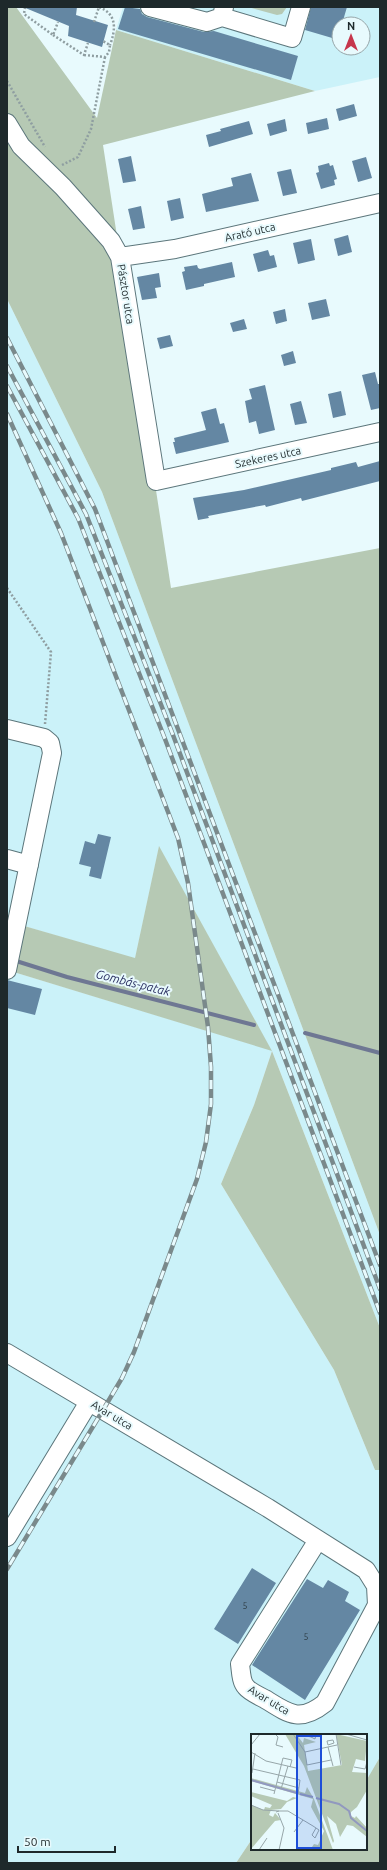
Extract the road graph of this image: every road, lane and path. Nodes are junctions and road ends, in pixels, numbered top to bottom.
1 (25, 7) edge
2 (99, 7) edge
3 (150, 7) edge
4 (301, 7) edge
5 (223, 12) edge
6 (58, 22) dead end
7 (94, 22) dead end
8 (53, 35) junction
9 (103, 42) dead end
10 (88, 43) dead end
11 (110, 45) junction
12 (84, 55) junction
13 (105, 57) junction
14 (7, 81) edge
15 (7, 123) edge
16 (48, 153) dead end
17 (63, 187) junction
18 (380, 203) edge
19 (120, 257) junction
20 (380, 432) edge
21 (156, 481) joint
22 (7, 588) edge
23 (7, 729) edge
24 (44, 738) junction
25 (7, 859) edge
26 (29, 865) junction
27 (7, 970) edge
28 (7, 1353) edge
29 (89, 1402) junction
30 (7, 1537) edge
31 (318, 1540) junction

1 - 8 path
2 - 7 path
2 - 11 path
3 - 5 street
4 - 5 street
6 - 8 path
8 - 12 path
9 - 11 path
10 - 12 path
11 - 13 path
12 - 13 path
13 - 17 path
14 - 16 path
15 - 17 street, Pásztor utca
17 - 19 street, Pásztor utca
18 - 19 street, Arató utca
19 - 21 street, Pásztor utca
20 - 21 street, Szekeres utca
22 - 24 path
23 - 24 street
24 - 26 street
25 - 26 street
26 - 27 street
28 - 29 street, Avar utca
29 - 30 street
29 - 31 street, Avar utca
31 - 31 street, Avar utca

